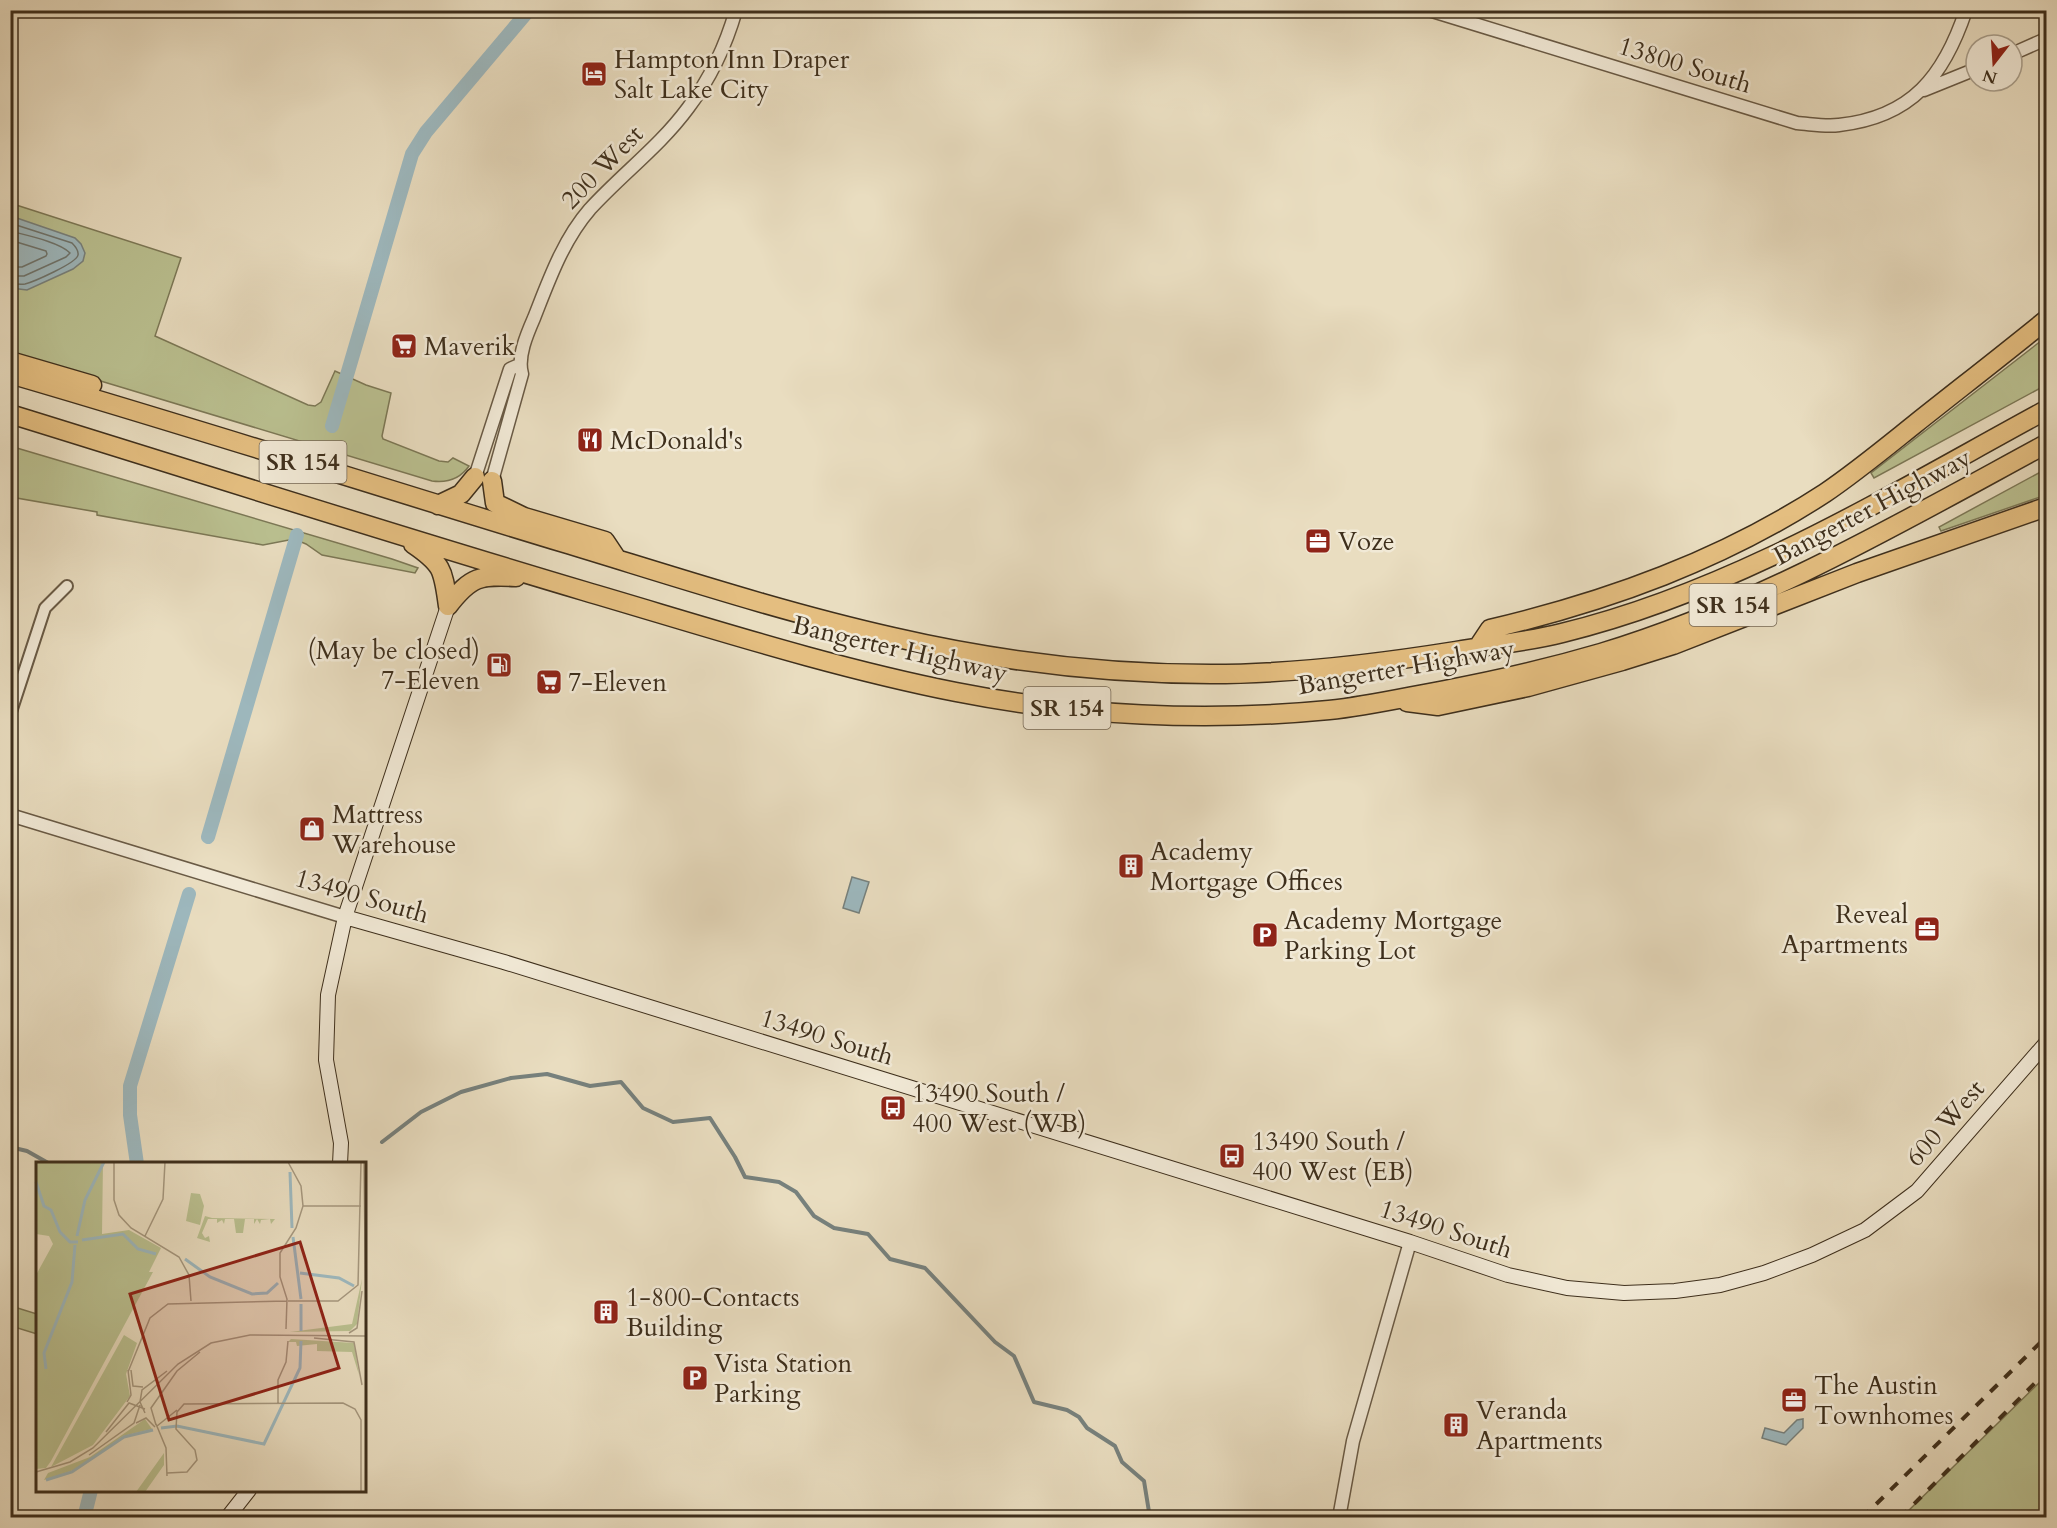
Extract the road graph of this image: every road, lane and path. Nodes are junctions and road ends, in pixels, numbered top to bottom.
1 (736, 10) edge
2 (1429, 10) edge
3 (1966, 10) edge
4 (2046, 39) edge
5 (2024, 49) edge
6 (1964, 74) edge
7 (1921, 91) junction
8 (2046, 320) edge
9 (10, 361) edge
10 (519, 364) junction
11 (10, 374) edge
12 (2046, 410) edge
13 (10, 414) edge
14 (169, 420) junction
15 (2046, 444) edge
16 (483, 479) junction
17 (438, 505) junction
18 (2046, 507) edge
19 (397, 533) junction
20 (617, 559) junction
21 (539, 578) junction
22 (67, 585) dead end
23 (448, 606) junction
24 (1478, 647) junction
25 (1394, 701) junction
26 (10, 715) edge
27 (10, 815) edge
28 (345, 917) junction
29 (2046, 1042) edge
30 (340, 1162) edge
31 (1871, 1225) joint
32 (1410, 1242) junction
33 (248, 1492) edge
34 (227, 1518) edge
35 (1339, 1518) edge

1 - 10 street, 200 West
2 - 7 street, 13800 South
3 - 7 street
4 - 5 street
6 - 7 street
8 - 24 highway
9 - 14 highway
10 - 16 street, 200 West
10 - 16 street, 200 West
11 - 14 highway, Bangerter Highway / SR 154
12 - 24 highway, Bangerter Highway / SR 154
13 - 19 highway, Bangerter Highway / SR 154
14 - 17 highway, Bangerter Highway / SR 154
15 - 25 highway, Bangerter Highway / SR 154
16 - 17 highway
16 - 20 highway
17 - 20 highway, Bangerter Highway / SR 154
18 - 25 highway
19 - 21 highway, Bangerter Highway / SR 154
19 - 23 highway
20 - 24 highway, Bangerter Highway / SR 154
21 - 23 highway
21 - 25 highway, Bangerter Highway / SR 154
22 - 26 street
23 - 28 main road
27 - 28 street, 13490 South
28 - 30 main road
28 - 32 main road, 13490 South
29 - 31 main road, 600 West
31 - 32 main road, 13490 South
32 - 35 street
33 - 34 main road

